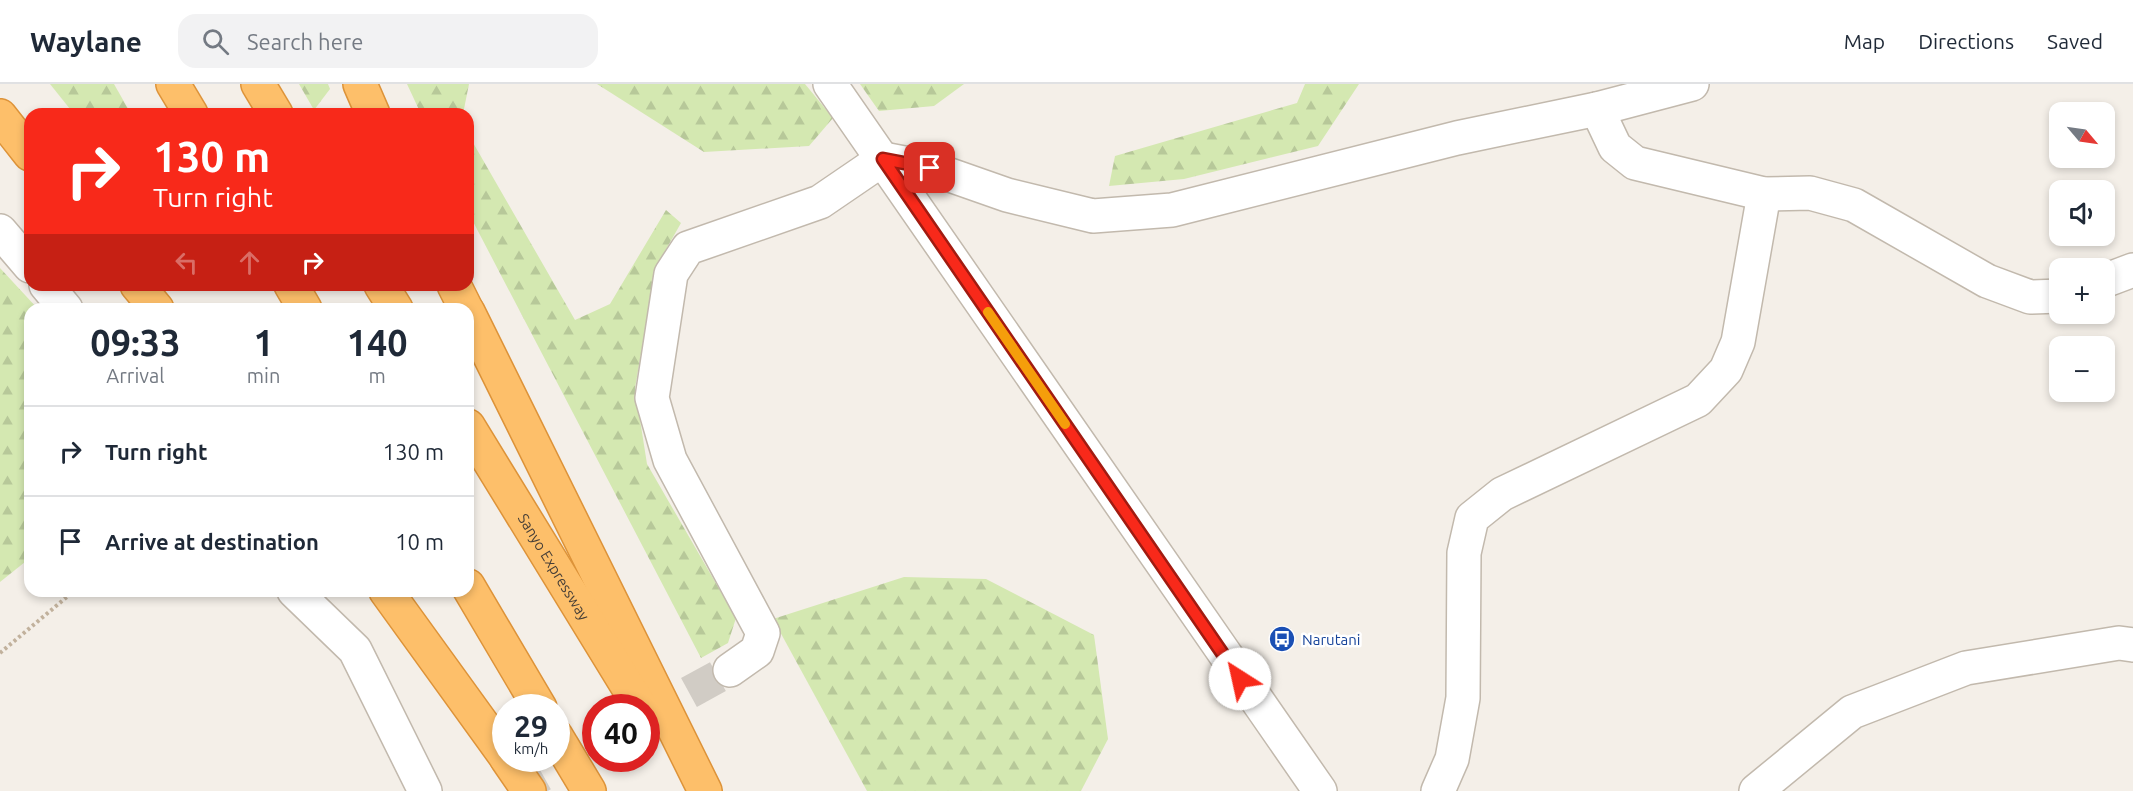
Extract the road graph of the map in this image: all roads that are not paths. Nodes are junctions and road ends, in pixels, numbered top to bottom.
1 (173, 84) edge
2 (258, 84) edge
3 (360, 84) edge
4 (830, 84) edge
5 (1692, 84) edge
6 (187, 108) edge
7 (272, 108) edge
8 (370, 108) edge
9 (1597, 109) junction
10 (0, 116) edge
11 (24, 146) edge
12 (883, 159) junction
13 (1764, 194) junction
14 (0, 231) edge
15 (24, 259) edge
16 (2133, 270) edge
17 (2115, 277) edge
18 (51, 291) edge
19 (142, 291) edge
20 (2049, 296) edge
21 (61, 303) edge
22 (152, 303) edge
23 (474, 325) edge
24 (474, 436) edge
25 (474, 596) edge
26 (300, 597) edge
27 (390, 597) edge
28 (2133, 645) edge
29 (730, 670) tunnel mouth
30 (532, 694) edge
31 (632, 694) edge
32 (492, 739) edge
33 (660, 740) edge
34 (570, 759) edge
35 (516, 772) edge
36 (425, 791) edge
37 (529, 791) edge
38 (589, 791) edge
39 (692, 791) edge
40 (705, 791) edge
41 (1320, 791) edge
42 (1438, 791) edge
43 (1756, 791) edge

1 - 6 highway
2 - 7 highway
3 - 8 highway
4 - 12 street
5 - 9 street
9 - 12 street
9 - 13 street
10 - 11 highway
12 - 29 street
12 - 41 street
13 - 20 street
13 - 42 street
14 - 15 street
16 - 17 street
18 - 21 street
19 - 22 highway
23 - 40 highway
24 - 31 highway, Sanyo Expressway
25 - 30 highway
26 - 36 street
27 - 32 highway
28 - 43 street
33 - 39 highway
34 - 38 highway
35 - 37 highway

